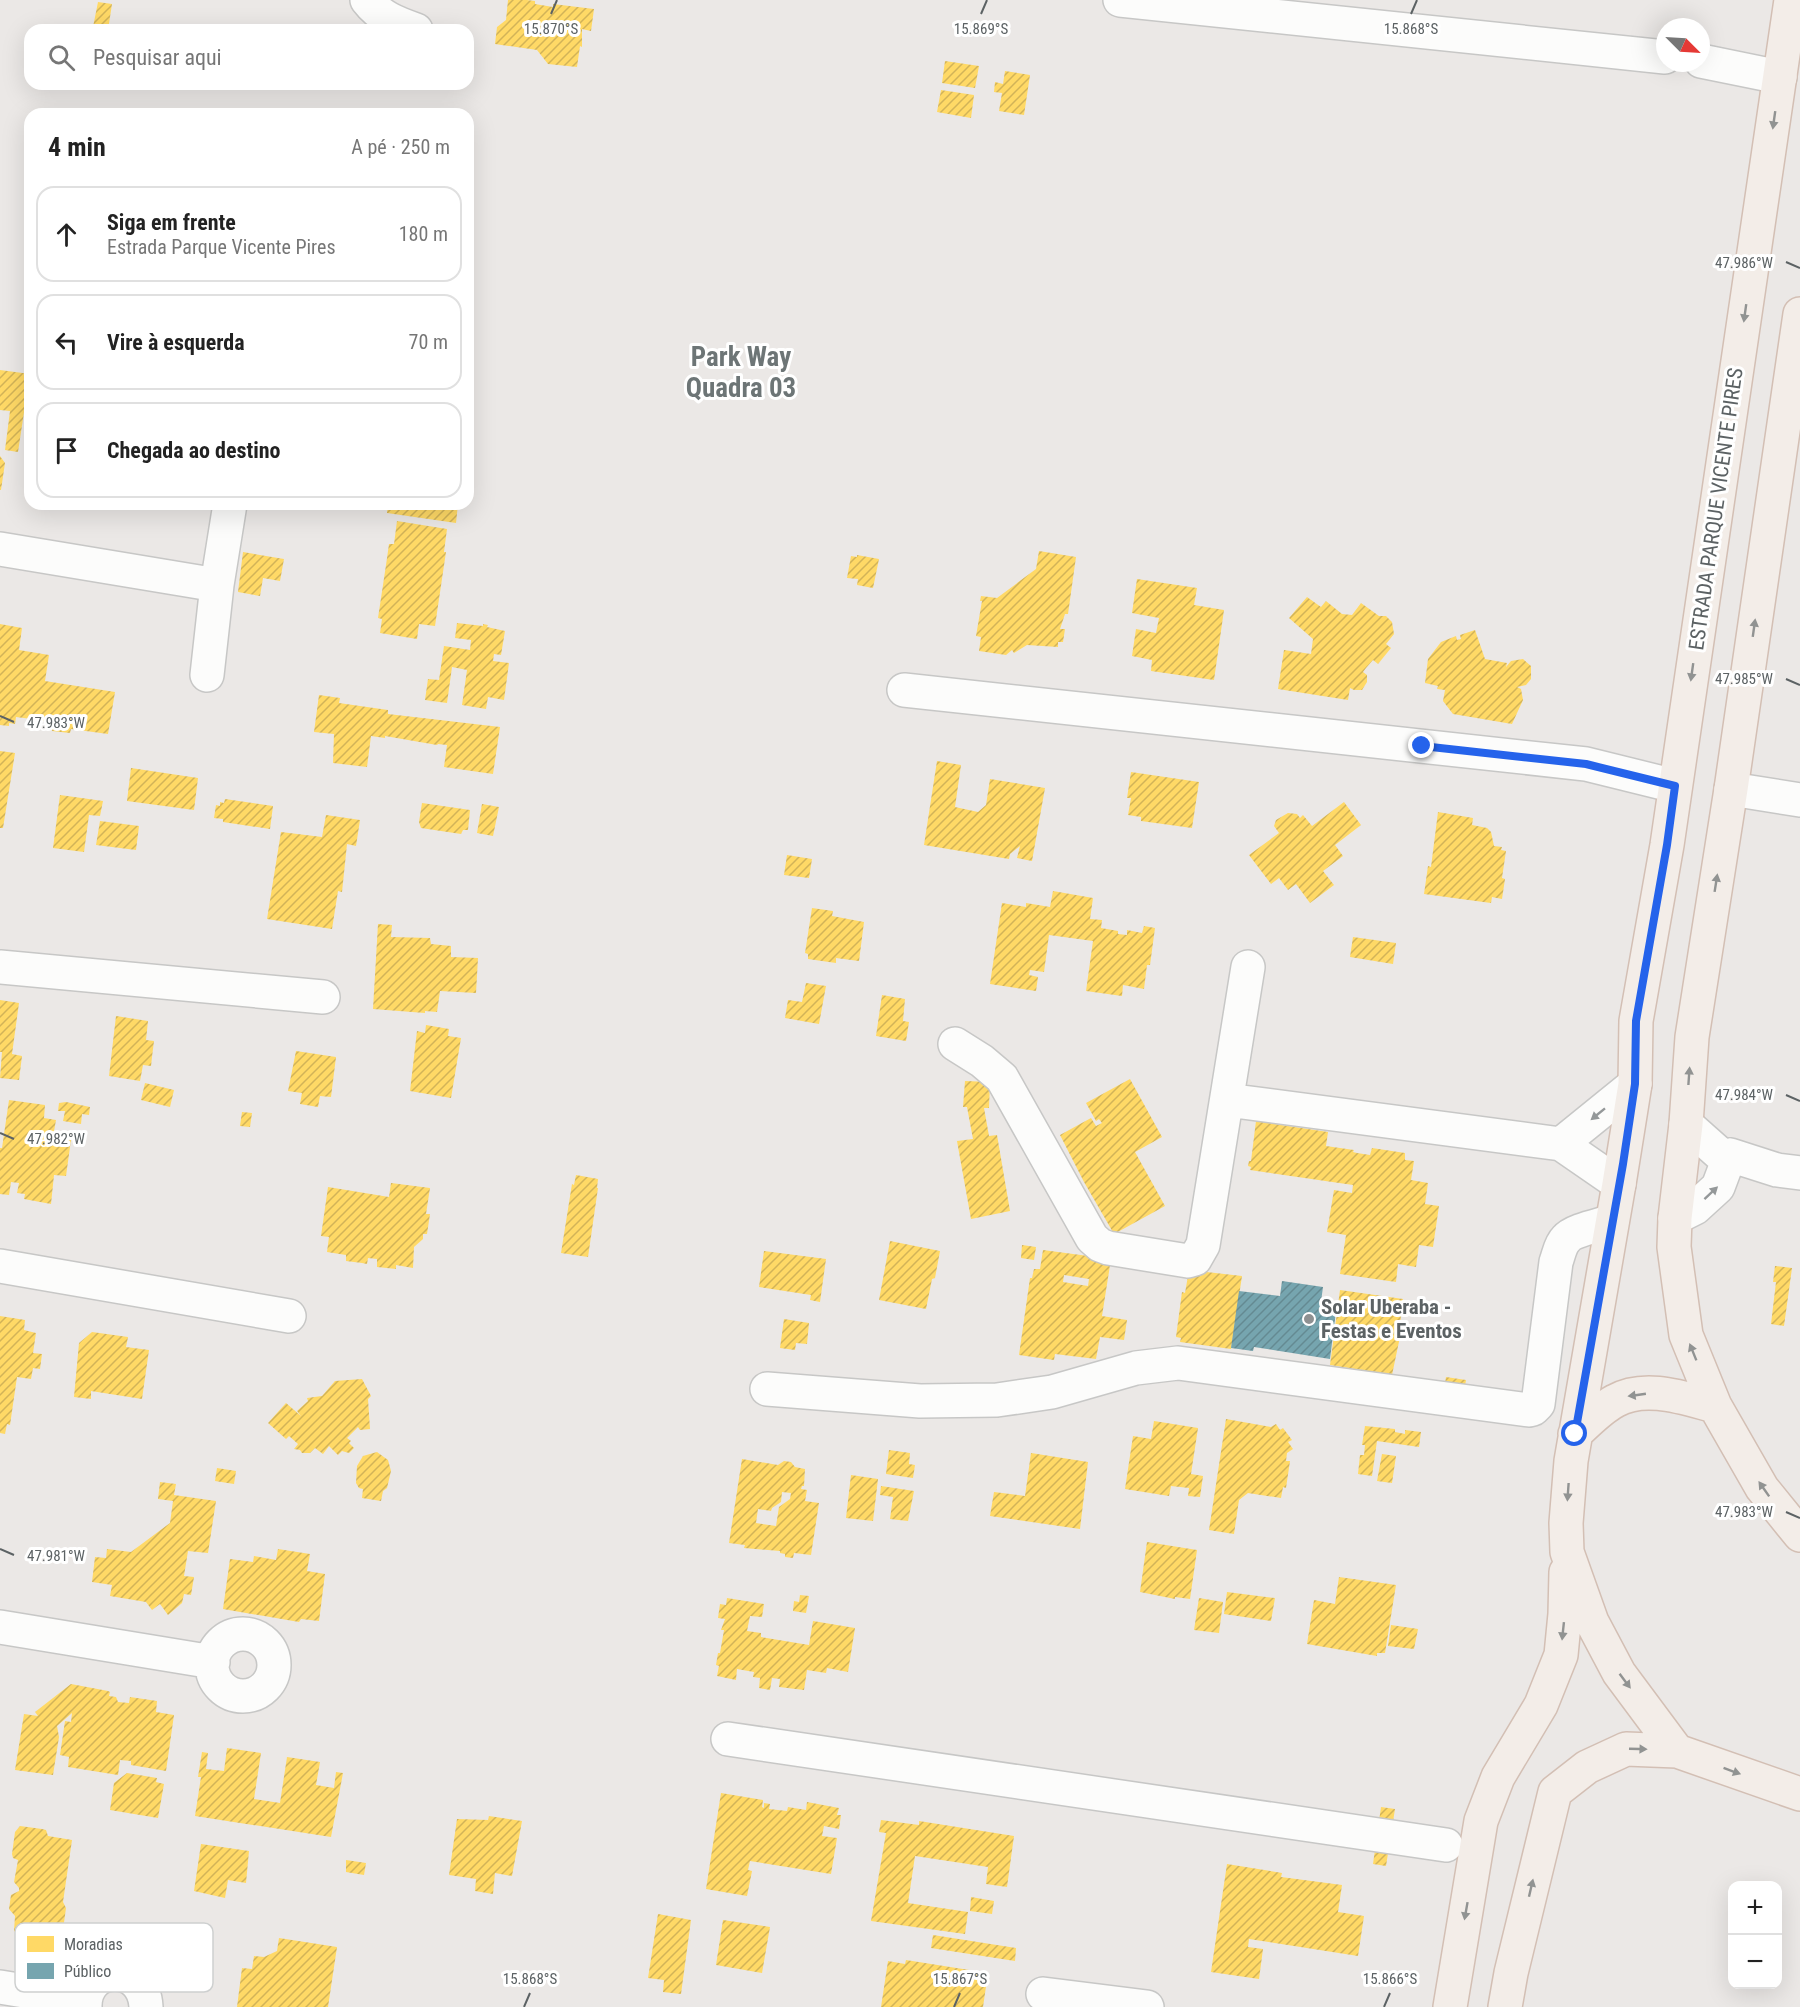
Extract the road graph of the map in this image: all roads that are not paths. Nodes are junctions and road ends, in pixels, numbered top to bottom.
1 (367, 0) edge
2 (1120, 0) edge
3 (1791, 0) edge
4 (401, 24) edge
5 (1656, 56) edge
6 (1710, 63) edge
7 (1780, 77) junction
8 (1800, 314) edge
9 (1790, 451) edge
10 (229, 510) edge
11 (0, 549) edge
12 (217, 585) junction
13 (207, 675) dead end
14 (904, 690) dead end
15 (1675, 786) junction
16 (1731, 789) junction
17 (1800, 800) edge
18 (1248, 967) dead end
19 (0, 968) edge
20 (323, 997) dead end
21 (955, 1044) dead end
22 (1635, 1084) junction
23 (1227, 1100) junction
24 (1686, 1125) junction
25 (1561, 1144) junction
26 (1730, 1155) junction
27 (1800, 1173) edge
28 (1619, 1184) junction
29 (1675, 1218) junction
30 (1612, 1221) junction
31 (0, 1266) edge
32 (289, 1316) dead end
33 (766, 1389) dead end
34 (1715, 1406) junction
35 (1575, 1434) junction
36 (1800, 1535) edge
37 (1567, 1552) junction
38 (0, 1628) edge
39 (213, 1662) dead end
40 (728, 1739) dead end
41 (1677, 1751) junction
42 (1800, 1794) edge
43 (1479, 1830) junction
44 (1446, 1845) junction
45 (1473, 1872) junction
46 (0, 1987) edge
47 (15, 1990) edge
48 (25, 1992) edge
49 (144, 1992) edge
50 (1043, 1994) dead end
51 (85, 2004) edge
52 (146, 2007) edge
53 (1147, 2007) edge
54 (1450, 2007) edge
55 (1505, 2007) edge

1 - 4 street
2 - 5 street
3 - 7 main road, ESTRADA PARQUE VICENTE PIRES
6 - 7 street
7 -> 15 main road, ESTRADA PARQUE VICENTE PIRES
8 - 9 main road
16 -> 9 main road
10 - 12 street
11 - 12 street
12 - 13 street
14 - 15 street
15 - 22 main road, ESTRADA PARQUE VICENTE PIRES
16 - 17 street
24 -> 16 main road
18 - 23 street
19 - 20 street
21 - 23 street
22 -> 25 street
22 - 28 main road, ESTRADA PARQUE VICENTE PIRES
23 - 25 street
24 - 26 street
24 - 29 main road
25 - 28 street
26 - 27 street
29 -> 26 street
28 - 30 main road, ESTRADA PARQUE VICENTE PIRES
34 -> 29 main road
30 - 33 street
30 - 35 main road, ESTRADA PARQUE VICENTE PIRES
31 - 32 street
34 -> 35 main road
36 -> 34 main road
35 -> 37 main road, ESTRADA PARQUE VICENTE PIRES
37 -> 41 main road, ESTRADA PARQUE VICENTE PIRES
37 -> 43 main road
38 - 39 street
40 - 44 street
41 -> 42 main road
55 -> 41 main road
43 - 44 street
43 - 45 main road
44 - 45 street
45 -> 54 main road
46 - 47 street
48 - 51 street
49 - 52 street
50 - 53 street

